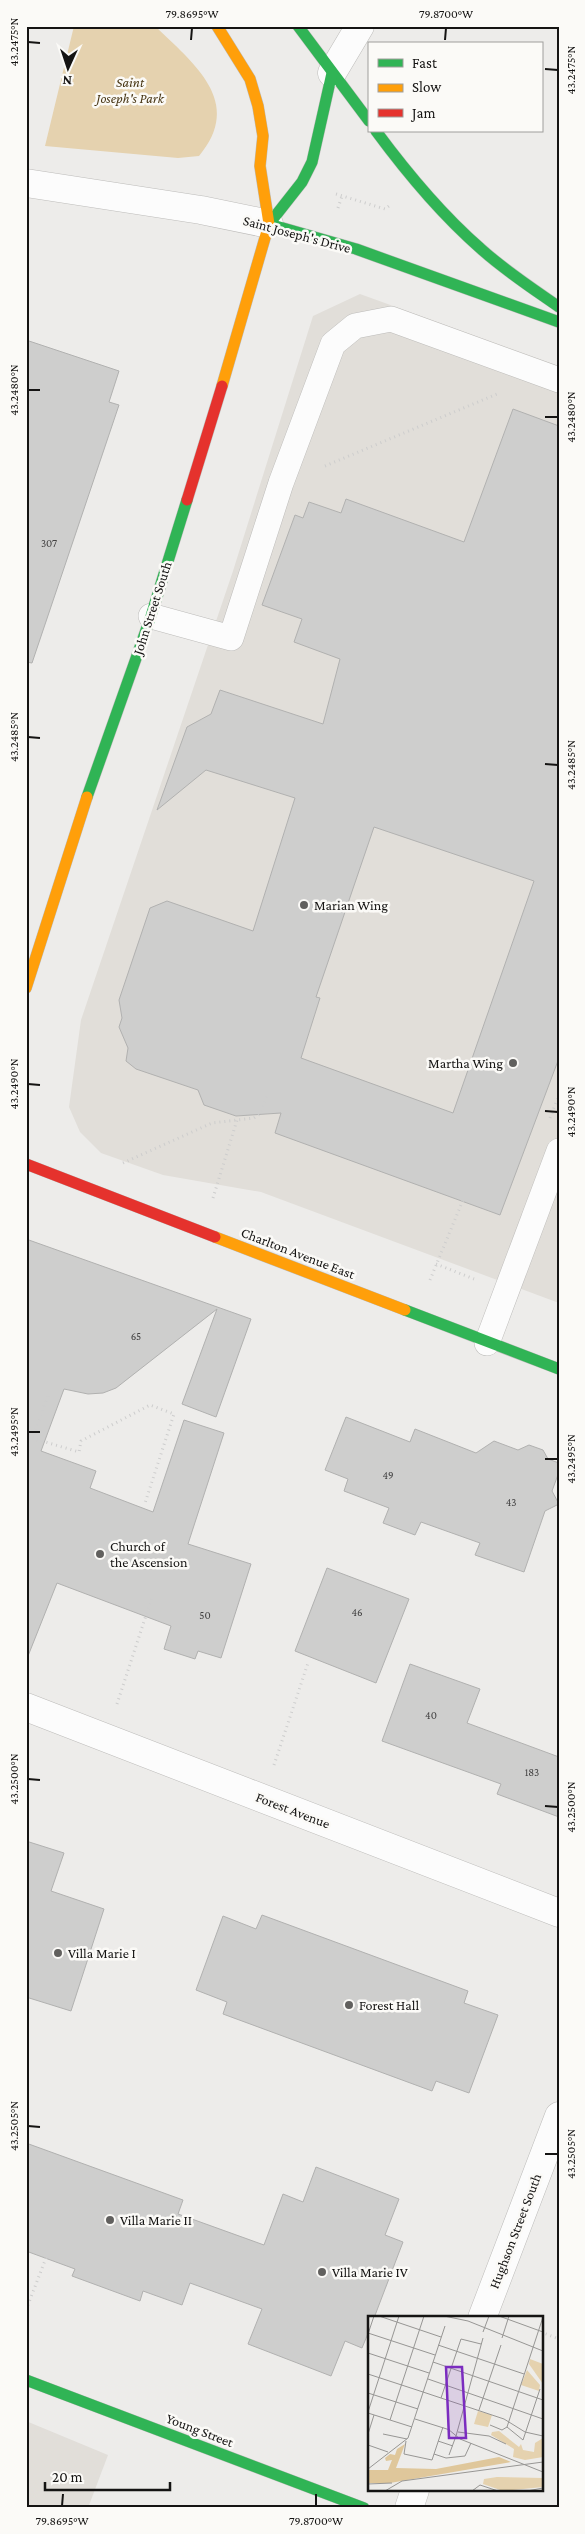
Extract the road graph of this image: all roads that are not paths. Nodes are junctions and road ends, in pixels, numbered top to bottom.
1 (217, 26) edge
2 (298, 26) edge
3 (360, 26) edge
4 (332, 73) junction
5 (368, 120) edge
6 (377, 132) edge
7 (26, 183) edge
8 (269, 224) junction
9 (559, 306) edge
10 (559, 322) edge
11 (559, 380) edge
12 (151, 616) junction
13 (26, 988) edge
14 (559, 1151) edge
15 (26, 1164) edge
16 (488, 1342) junction
17 (559, 1369) edge
18 (26, 1707) edge
19 (559, 1914) edge
20 (559, 2116) edge
21 (483, 2316) edge
22 (26, 2380) edge
23 (414, 2492) edge
24 (364, 2508) edge
25 (408, 2508) edge

1 - 8 main road, John Street South
2 - 4 main road
3 - 4 street, John Street South
4 - 5 main road
4 - 8 main road, John Street South
6 - 9 main road
7 - 8 street, Saint Joseph's Drive
8 - 10 main road, Saint Joseph's Drive
8 - 12 main road, John Street South
11 - 12 lane
12 - 13 main road, John Street South
14 - 16 lane
15 - 16 main road, Charlton Avenue East
16 - 17 main road, Charlton Avenue East
18 - 19 street, Forest Avenue
20 - 21 street, Hughson Street South
22 - 24 main road, Young Street
23 - 25 street

